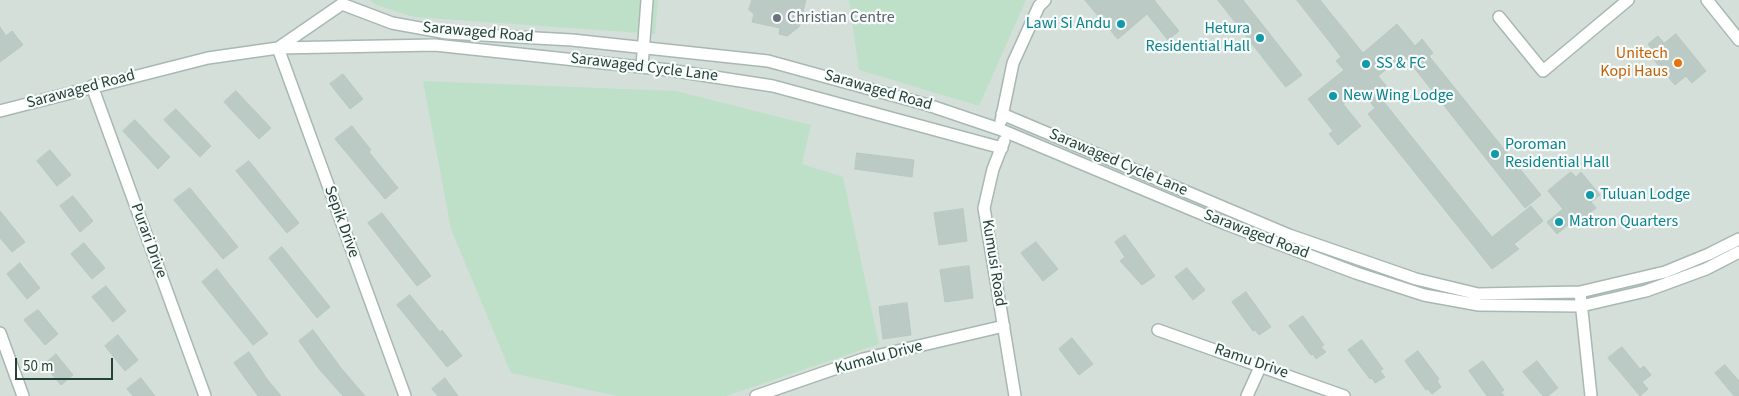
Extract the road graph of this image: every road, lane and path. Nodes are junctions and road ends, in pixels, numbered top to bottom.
1 (647, 0) edge
2 (1045, 0) edge
3 (1628, 0) edge
4 (1707, 0) edge
5 (341, 2) edge
6 (1499, 17) dead end
7 (1739, 40) edge
8 (278, 48) junction
9 (642, 67) junction
10 (92, 86) junction
11 (0, 111) edge
12 (1002, 114) junction
13 (1004, 130) junction
14 (1002, 148) junction
15 (1739, 239) edge
16 (1739, 252) edge
17 (1580, 292) junction
18 (1580, 306) junction
19 (1004, 326) junction
20 (1158, 330) dead end
21 (0, 333) edge
22 (1261, 365) junction
23 (23, 396) edge
24 (205, 396) edge
25 (405, 396) edge
26 (756, 396) edge
27 (1015, 396) edge
28 (1246, 396) edge
29 (1344, 396) edge
30 (1591, 396) edge

1 - 9 street
2 - 12 street, Kumusi Road
3 - 6 street
4 - 7 street
5 - 8 street, Sarawaged Road
5 - 13 street, Sarawaged Road
8 - 9 street, Sarawaged Cycle Lane
8 - 10 street, Sarawaged Road
8 - 25 street
9 - 14 street, Sarawaged Cycle Lane
10 - 11 street, Sarawaged Road
10 - 24 street, Purari Drive
12 - 13 street, Kumusi Road
12 - 17 street, Sarawaged Cycle Lane
13 - 14 street, Kumusi Road
13 - 18 street, Sarawaged Road
14 - 19 street, Kumusi Road
15 - 17 street, Sarawaged Cycle Lane
16 - 18 street, Sarawaged Road
17 - 18 street
18 - 30 street
19 - 26 street, Kumalu Drive
19 - 27 street, Kumusi Road
20 - 22 street, Ramu Drive
21 - 23 street
22 - 28 street
22 - 29 street, Ramu Drive

